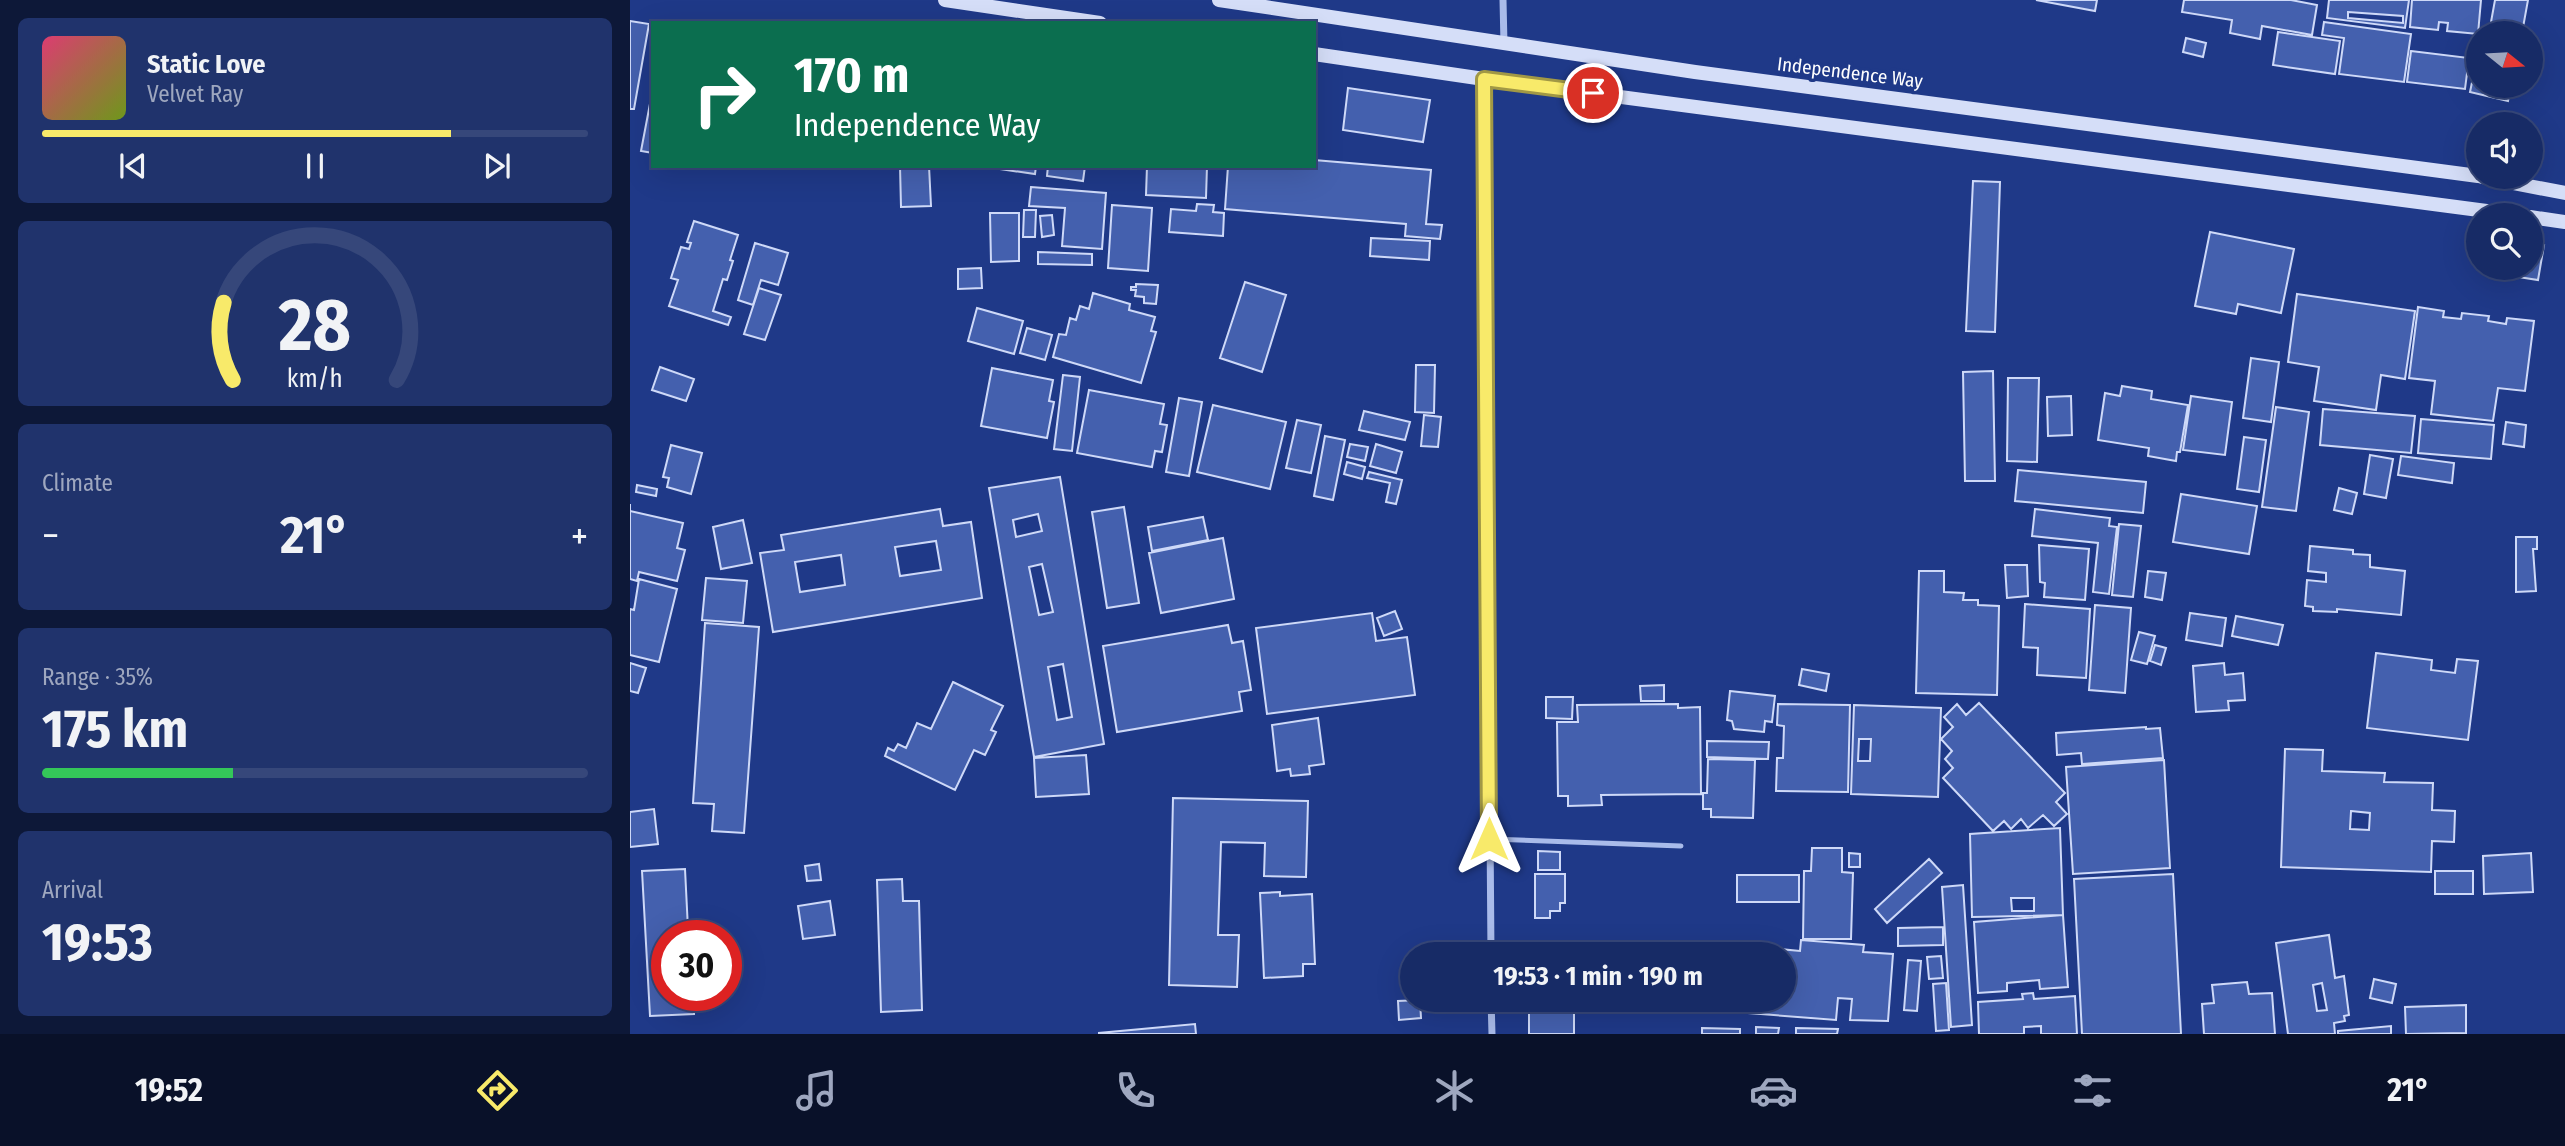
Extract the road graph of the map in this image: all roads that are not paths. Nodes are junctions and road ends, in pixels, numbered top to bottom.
1 (945, 0) edge
2 (1219, 0) edge
3 (1503, 0) edge
4 (1087, 21) edge
5 (1504, 44) junction
6 (1316, 54) edge
7 (1484, 79) junction
8 (2466, 174) edge
9 (2543, 189) edge
10 (2565, 193) edge
11 (2466, 208) edge
12 (2543, 219) edge
13 (2565, 222) edge
14 (1489, 839) junction
15 (1681, 846) dead end
16 (1491, 942) edge
17 (1491, 1012) edge
18 (1492, 1034) edge

1 - 4 main road
2 - 5 main road, Independence Way
3 - 5 street
5 - 8 main road, Independence Way
6 - 7 main road
7 - 11 main road
7 - 14 street
9 - 10 main road, Independence Way
12 - 13 main road
14 - 15 lane
14 - 16 street
17 - 18 street

